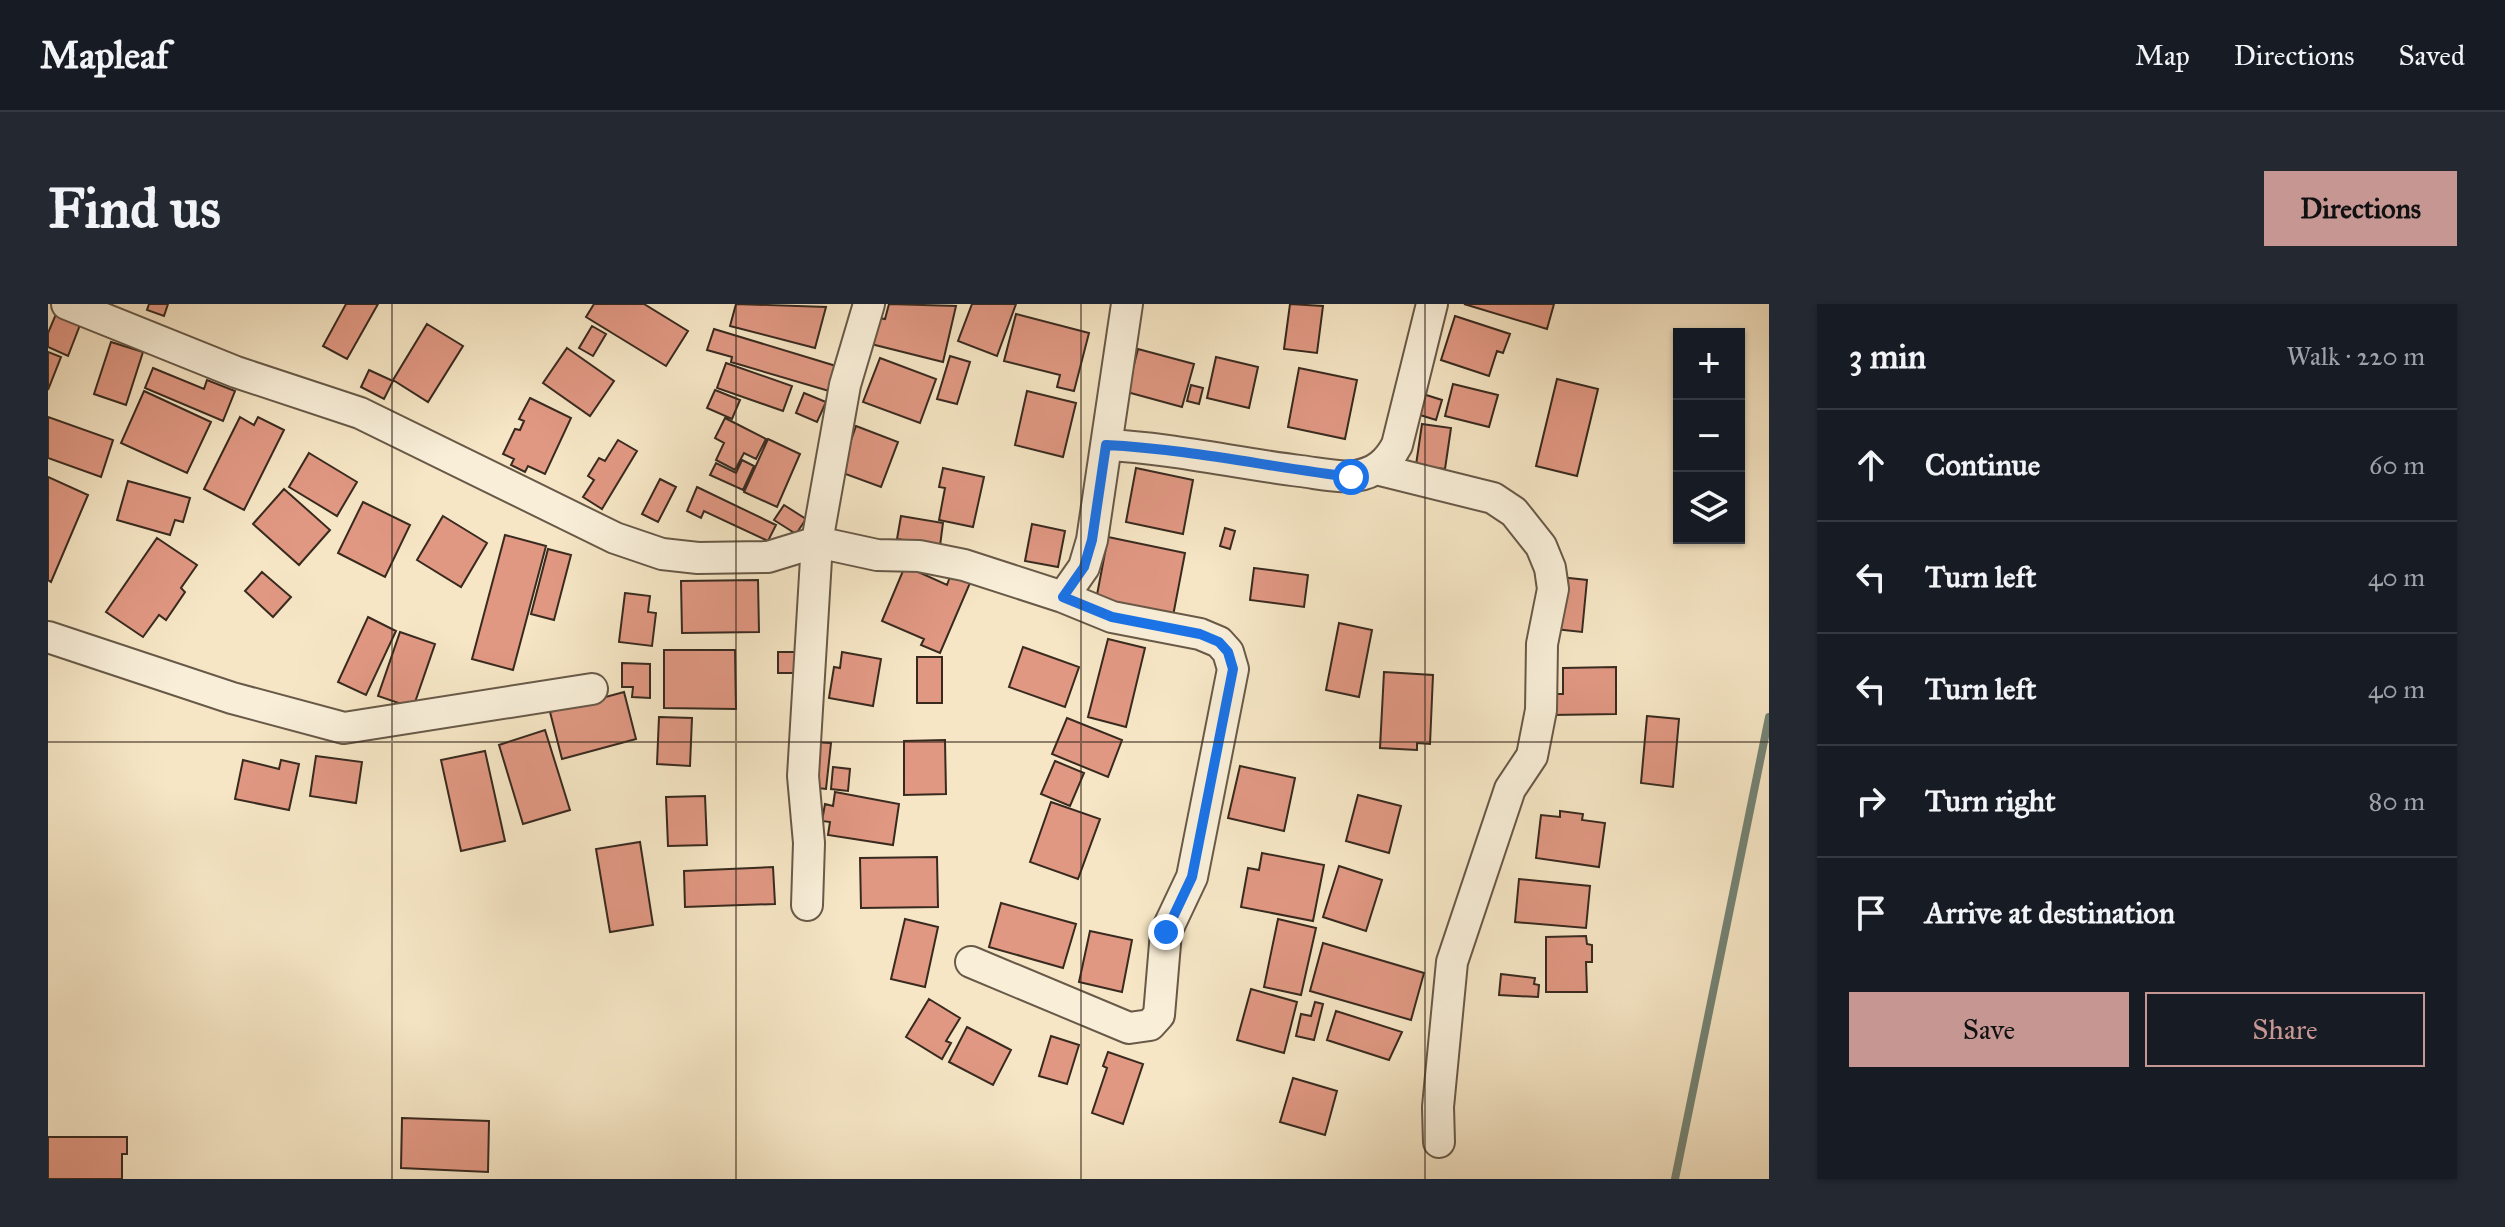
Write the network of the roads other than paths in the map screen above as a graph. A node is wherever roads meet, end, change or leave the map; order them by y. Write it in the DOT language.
graph roads {
  1 [pos="67,304"];
  2 [pos="869,304"];
  3 [pos="1127,304"];
  4 [pos="1432,304"];
  5 [pos="1106,445"];
  6 [pos="1376,469"];
  7 [pos="817,542"];
  8 [pos="1063,597"];
  9 [pos="48,637"];
  10 [pos="592,689"];
  11 [pos="807,905"];
  12 [pos="971,962"];
  13 [pos="1439,1142"];
  1 -- 7 [label="street"];
  2 -- 7 [label="street"];
  3 -- 5 [label="street"];
  4 -- 6 [label="street"];
  5 -- 6 [label="street"];
  5 -- 8 [label="street"];
  6 -- 13 [label="street"];
  7 -- 8 [label="street"];
  7 -- 11 [label="street"];
  8 -- 12 [label="street"];
  9 -- 10 [label="street"];
}
